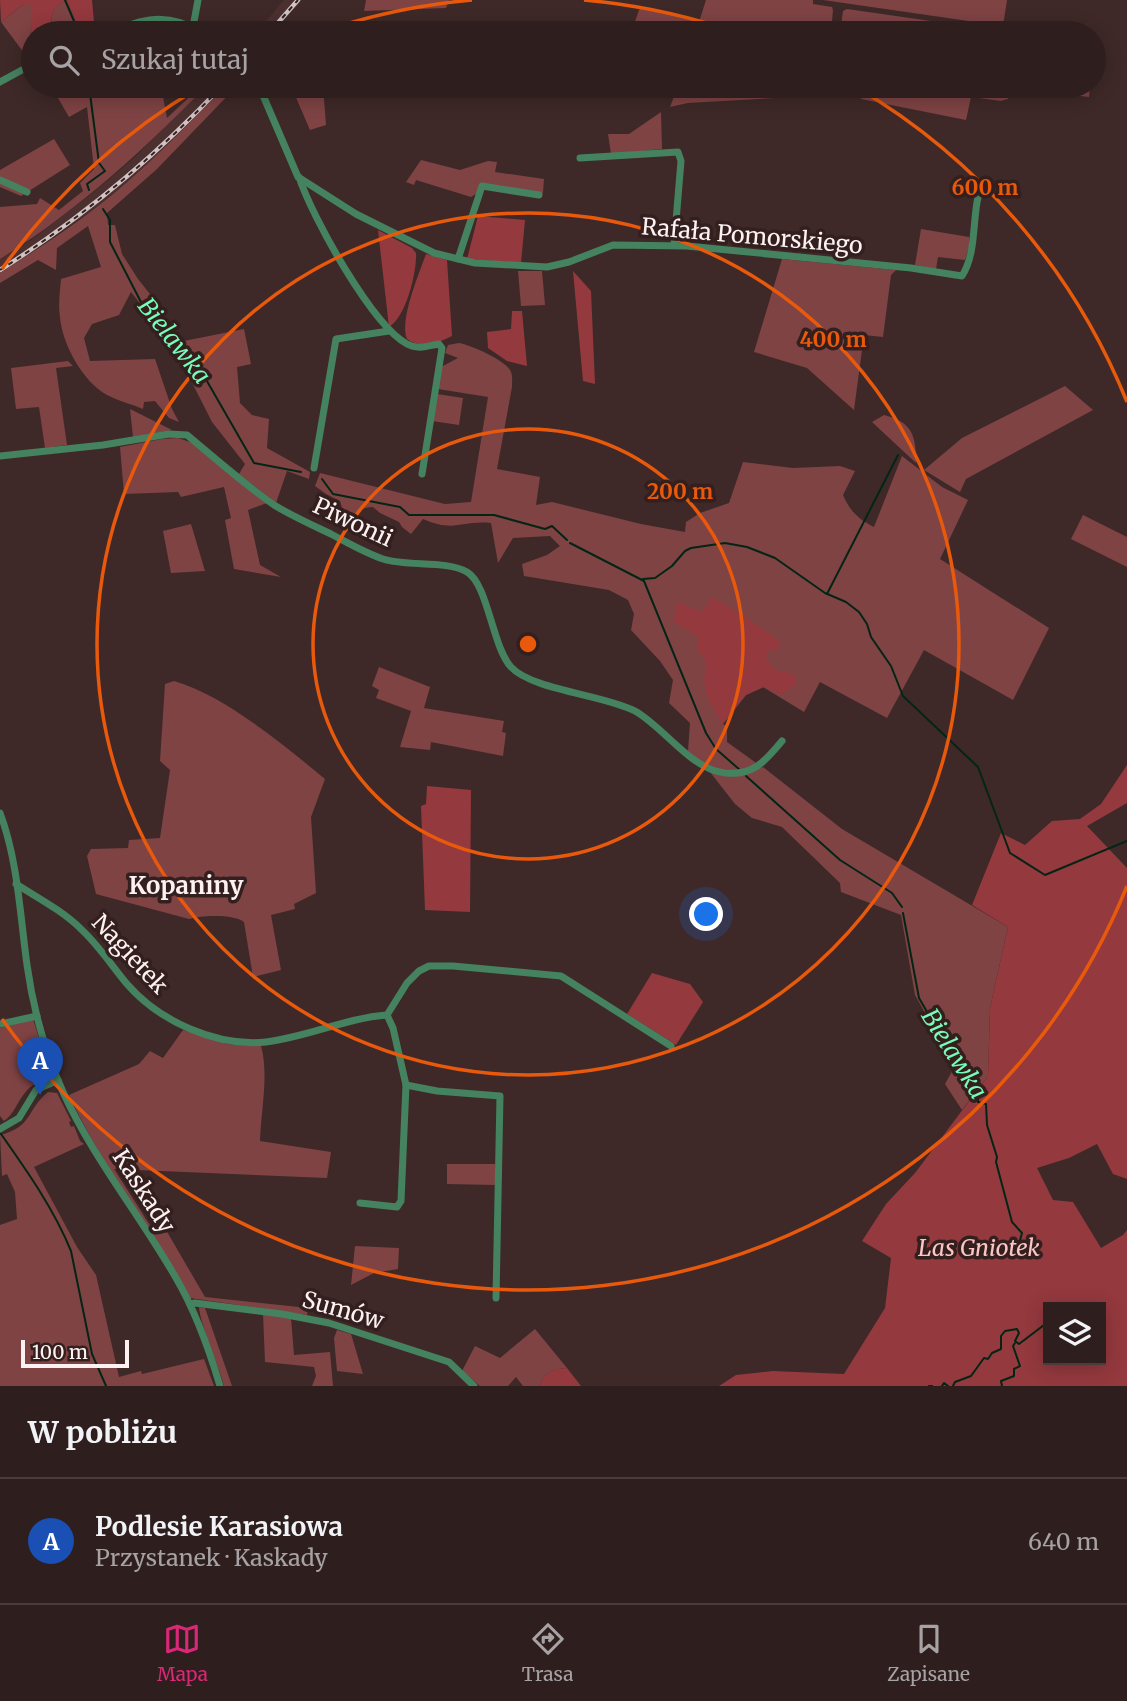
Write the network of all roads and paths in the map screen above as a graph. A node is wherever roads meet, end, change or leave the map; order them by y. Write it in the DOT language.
graph roads {
  1 [pos="198,0"];
  2 [pos="143,21"];
  3 [pos="177,21"];
  4 [pos="194,21"];
  5 [pos="21,71"];
  6 [pos="0,82"];
  7 [pos="264,98"];
  8 [pos="580,158"];
  9 [pos="298,177"];
  10 [pos="0,180"];
  11 [pos="983,181"];
  12 [pos="27,192"];
  13 [pos="539,195"];
  14 [pos="674,246"];
  15 [pos="458,260"];
  16 [pos="388,331"];
  17 [pos="0,456"];
  18 [pos="314,468"];
  19 [pos="422,474"];
  20 [pos="782,741"];
  21 [pos="0,813"];
  22 [pos="10,848"];
  23 [pos="0,851"];
  24 [pos="16,884"];
  25 [pos="387,1015"];
  26 [pos="37,1016"];
  27 [pos="0,1024"];
  28 [pos="671,1046"];
  29 [pos="58,1080"];
  30 [pos="406,1085"];
  31 [pos="0,1129"];
  32 [pos="360,1203"];
  33 [pos="496,1298"];
  34 [pos="190,1304"];
  35 [pos="220,1386"];
  36 [pos="474,1386"];
  1 -- 4 [label="street"];
  2 -- 3 [label="street"];
  5 -- 6 [label="street"];
  7 -- 9 [label="street"];
  8 -- 14 [label="street"];
  9 -- 15 [label="street, Rafała Pomorskiego"];
  9 -- 16 [label="street"];
  10 -- 12 [label="street"];
  11 -- 14 [label="street, Rafała Pomorskiego"];
  13 -- 15 [label="street"];
  14 -- 15 [label="street, Rafała Pomorskiego"];
  16 -- 18 [label="street, Piwonii"];
  16 -- 19 [label="street"];
  17 -- 20 [label="street, Piwonii"];
  21 -- 22 [label="street, Kaskady"];
  22 -- 23 [label="street"];
  22 -- 24 [label="street, Kaskady"];
  24 -- 25 [label="street, Nagietek"];
  24 -- 26 [label="street, Kaskady"];
  25 -- 28 [label="street"];
  25 -- 30 [label="street"];
  26 -- 27 [label="street"];
  26 -- 29 [label="street, Kaskady"];
  29 -- 31 [label="street"];
  29 -- 34 [label="street, Kaskady"];
  30 -- 32 [label="street"];
  30 -- 33 [label="street"];
  34 -- 35 [label="street, Kaskady"];
  34 -- 36 [label="street, Sumów"];
}
